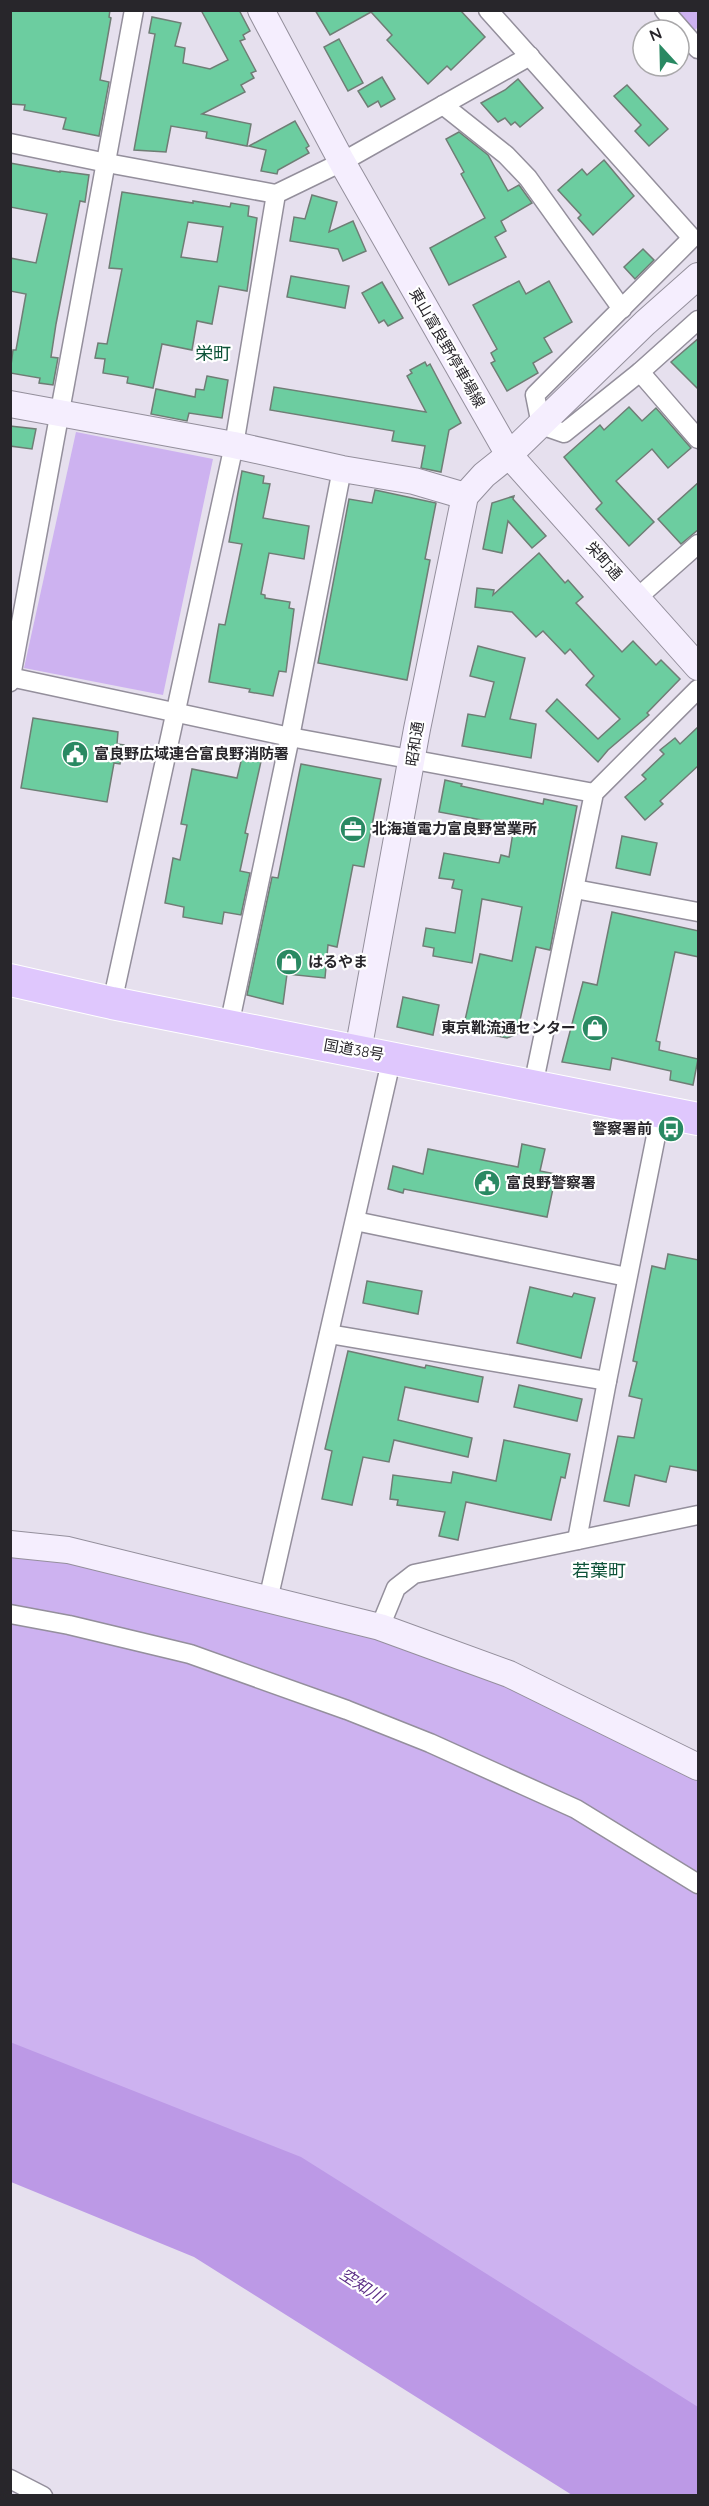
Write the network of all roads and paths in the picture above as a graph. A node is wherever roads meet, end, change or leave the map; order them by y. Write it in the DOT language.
graph roads {
  1 [pos="134,10"];
  2 [pos="261,10"];
  3 [pos="488,10"];
  4 [pos="663,10"];
  5 [pos="697,45"];
  6 [pos="530,56"];
  7 [pos="443,105"];
  8 [pos="10,143"];
  9 [pos="342,162"];
  10 [pos="107,163"];
  11 [pos="276,194"];
  12 [pos="699,276"];
  13 [pos="622,309"];
  14 [pos="699,320"];
  15 [pos="640,372"];
  16 [pos="10,404"];
  17 [pos="59,414"];
  18 [pos="541,424"];
  19 [pos="699,439"];
  20 [pos="234,445"];
  21 [pos="508,455"];
  22 [pos="342,469"];
  23 [pos="465,496"];
  24 [pos="699,544"];
  25 [pos="637,598"];
  26 [pos="699,667"];
  27 [pos="11,679"];
  28 [pos="699,688"];
  29 [pos="174,714"];
  30 [pos="290,738"];
  31 [pos="413,759"];
  32 [pos="594,793"];
  33 [pos="575,889"];
  34 [pos="699,912"];
  35 [pos="10,980"];
  36 [pos="112,1003"];
  37 [pos="229,1026"];
  38 [pos="357,1051"];
  39 [pos="392,1057"];
  40 [pos="533,1086"];
  41 [pos="661,1111"];
  42 [pos="699,1119"];
  43 [pos="355,1221"];
  44 [pos="627,1277"];
  45 [pos="329,1334"];
  46 [pos="607,1381"];
  47 [pos="699,1515"];
  48 [pos="577,1540"];
  49 [pos="10,1544"];
  50 [pos="268,1600"];
  51 [pos="10,1614"];
  52 [pos="380,1627"];
  53 [pos="699,1767"];
  54 [pos="699,1884"];
  55 [pos="10,2479"];
  56 [pos="43,2496"];
  1 -- 10 [label="street"];
  2 -- 9 [label="street, 東山富良野停車場線"];
  3 -- 6 [label="street"];
  4 -- 5 [label="street"];
  6 -- 7 [label="street"];
  6 -- 13 [label="street"];
  7 -- 9 [label="street"];
  7 -- 13 [label="street"];
  8 -- 10 [label="street"];
  9 -- 11 [label="street"];
  9 -- 21 [label="street, 東山富良野停車場線"];
  10 -- 11 [label="street"];
  10 -- 17 [label="street"];
  11 -- 20 [label="street"];
  12 -- 18 [label="street"];
  13 -- 18 [label="street"];
  14 -- 15 [label="street"];
  15 -- 18 [label="street"];
  15 -- 19 [label="street"];
  16 -- 17 [label="street"];
  17 -- 20 [label="street"];
  17 -- 27 [label="street"];
  18 -- 21 [label="street"];
  20 -- 22 [label="street"];
  20 -- 29 [label="street"];
  21 -- 23 [label="street"];
  21 -- 25 [label="street, 栄町通"];
  22 -- 23 [label="street"];
  22 -- 30 [label="street"];
  23 -- 31 [label="street, 昭和通"];
  24 -- 25 [label="street"];
  25 -- 26 [label="street, 栄町通"];
  27 -- 29 [label="street"];
  28 -- 32 [label="street"];
  29 -- 30 [label="street"];
  29 -- 36 [label="street"];
  30 -- 31 [label="street"];
  30 -- 37 [label="street"];
  31 -- 32 [label="street"];
  31 -- 38 [label="street, 昭和通"];
  32 -- 33 [label="street"];
  33 -- 34 [label="street"];
  33 -- 40 [label="street"];
  35 -- 36 [label="highway, 国道38号"];
  36 -- 37 [label="highway, 国道38号"];
  37 -- 38 [label="highway, 国道38号"];
  38 -- 39 [label="highway, 国道38号"];
  39 -- 40 [label="highway, 国道38号"];
  39 -- 43 [label="street"];
  40 -- 41 [label="highway, 国道38号"];
  41 -- 42 [label="highway, 国道38号"];
  41 -- 44 [label="street"];
  43 -- 44 [label="street"];
  43 -- 45 [label="street"];
  44 -- 46 [label="street"];
  45 -- 46 [label="street"];
  45 -- 50 [label="street"];
  46 -- 48 [label="street"];
  47 -- 48 [label="street"];
  48 -- 52 [label="street"];
  49 -- 50 [label="street"];
  50 -- 52 [label="street"];
  51 -- 54 [label="street"];
  52 -- 53 [label="street"];
  55 -- 56 [label="street"];
}
